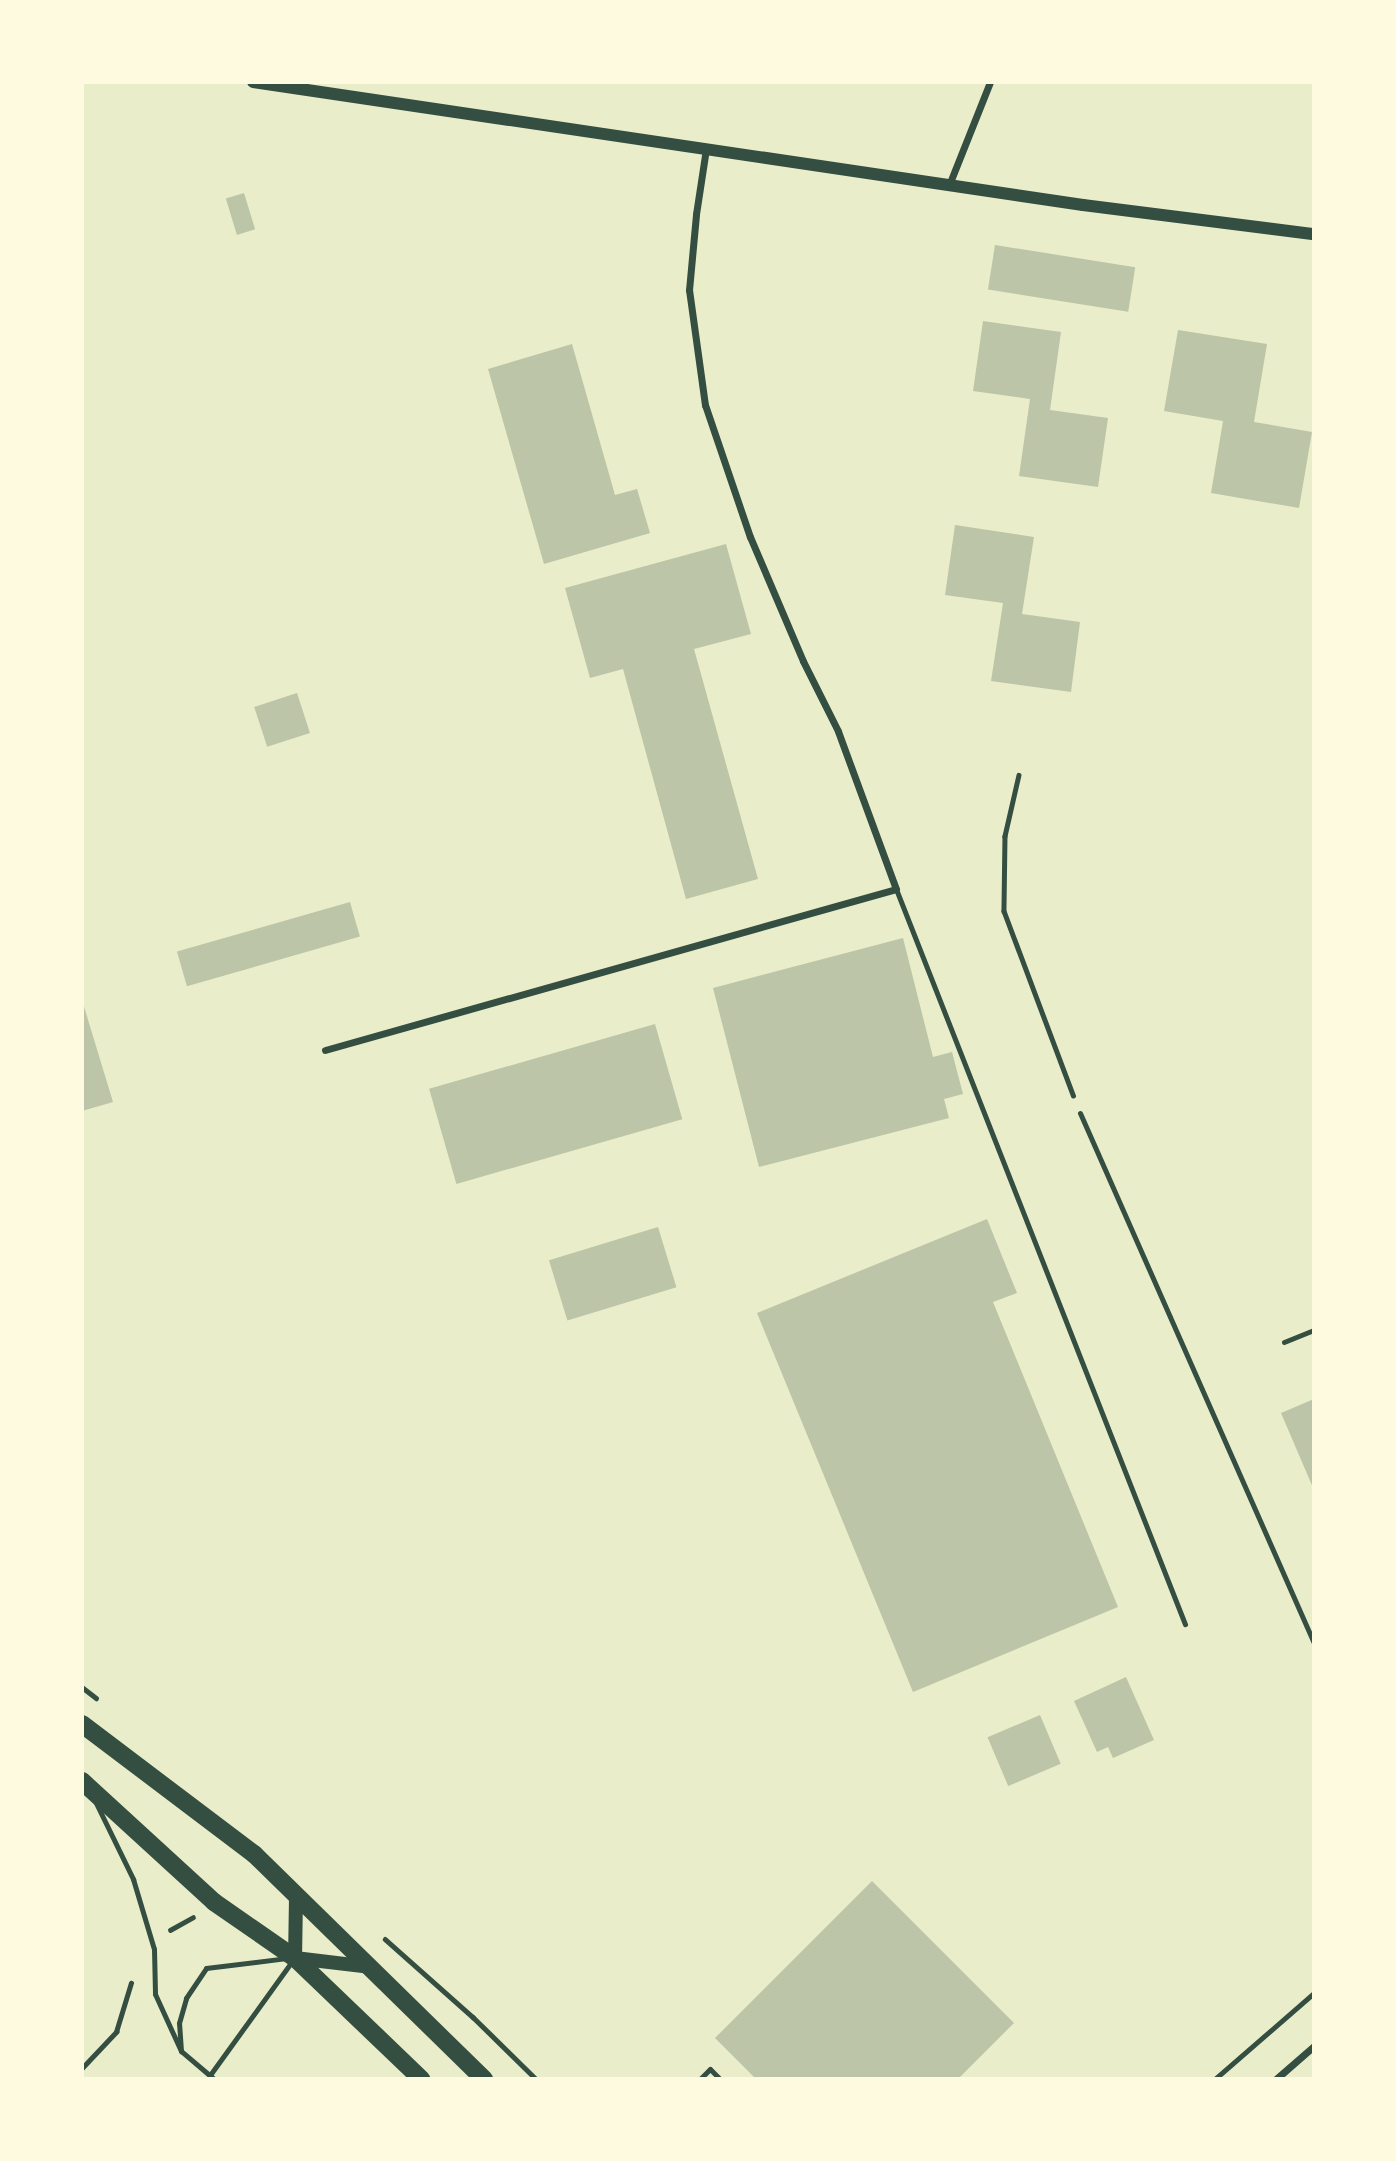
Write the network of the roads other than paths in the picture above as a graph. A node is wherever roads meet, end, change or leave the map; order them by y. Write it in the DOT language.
graph roads {
  1 [pos="253,82"];
  2 [pos="990,82"];
  3 [pos="706,149"];
  4 [pos="949,185"];
  5 [pos="1314,234"];
  6 [pos="896,889"];
  7 [pos="325,1050"];
  8 [pos="1080,1113"];
  9 [pos="1314,1330"];
  10 [pos="1284,1342"];
  11 [pos="1185,1624"];
  12 [pos="1314,1643"];
  13 [pos="82,1724"];
  14 [pos="86,1784"];
  15 [pos="296,1897"];
  16 [pos="295,1958"];
  17 [pos="371,1967"];
  18 [pos="1314,2046"];
  19 [pos="181,2051"];
  20 [pos="212,2077"];
  21 [pos="421,2079"];
  22 [pos="484,2079"];
  23 [pos="700,2079"];
  24 [pos="720,2079"];
  25 [pos="1276,2079"];
  1 -- 3 [label="street"];
  2 -- 4 [label="street"];
  3 -- 4 [label="street"];
  3 -- 6 [label="street"];
  4 -- 5 [label="street"];
  6 -- 7 [label="street"];
  6 -- 11 [label="lane"];
  8 -- 12 [label="lane"];
  9 -- 10 [label="lane"];
  13 -- 15 [label="main road"];
  14 -- 16 [label="main road"];
  14 -- 19 [label="lane"];
  15 -- 16 [label="main road"];
  15 -- 17 [label="main road"];
  16 -- 17 [label="main road"];
  16 -- 19 [label="lane"];
  16 -- 20 [label="lane"];
  16 -- 21 [label="main road"];
  17 -- 22 [label="main road"];
  18 -- 25 [label="street"];
  19 -- 20 [label="lane"];
  23 -- 24 [label="lane"];
}
